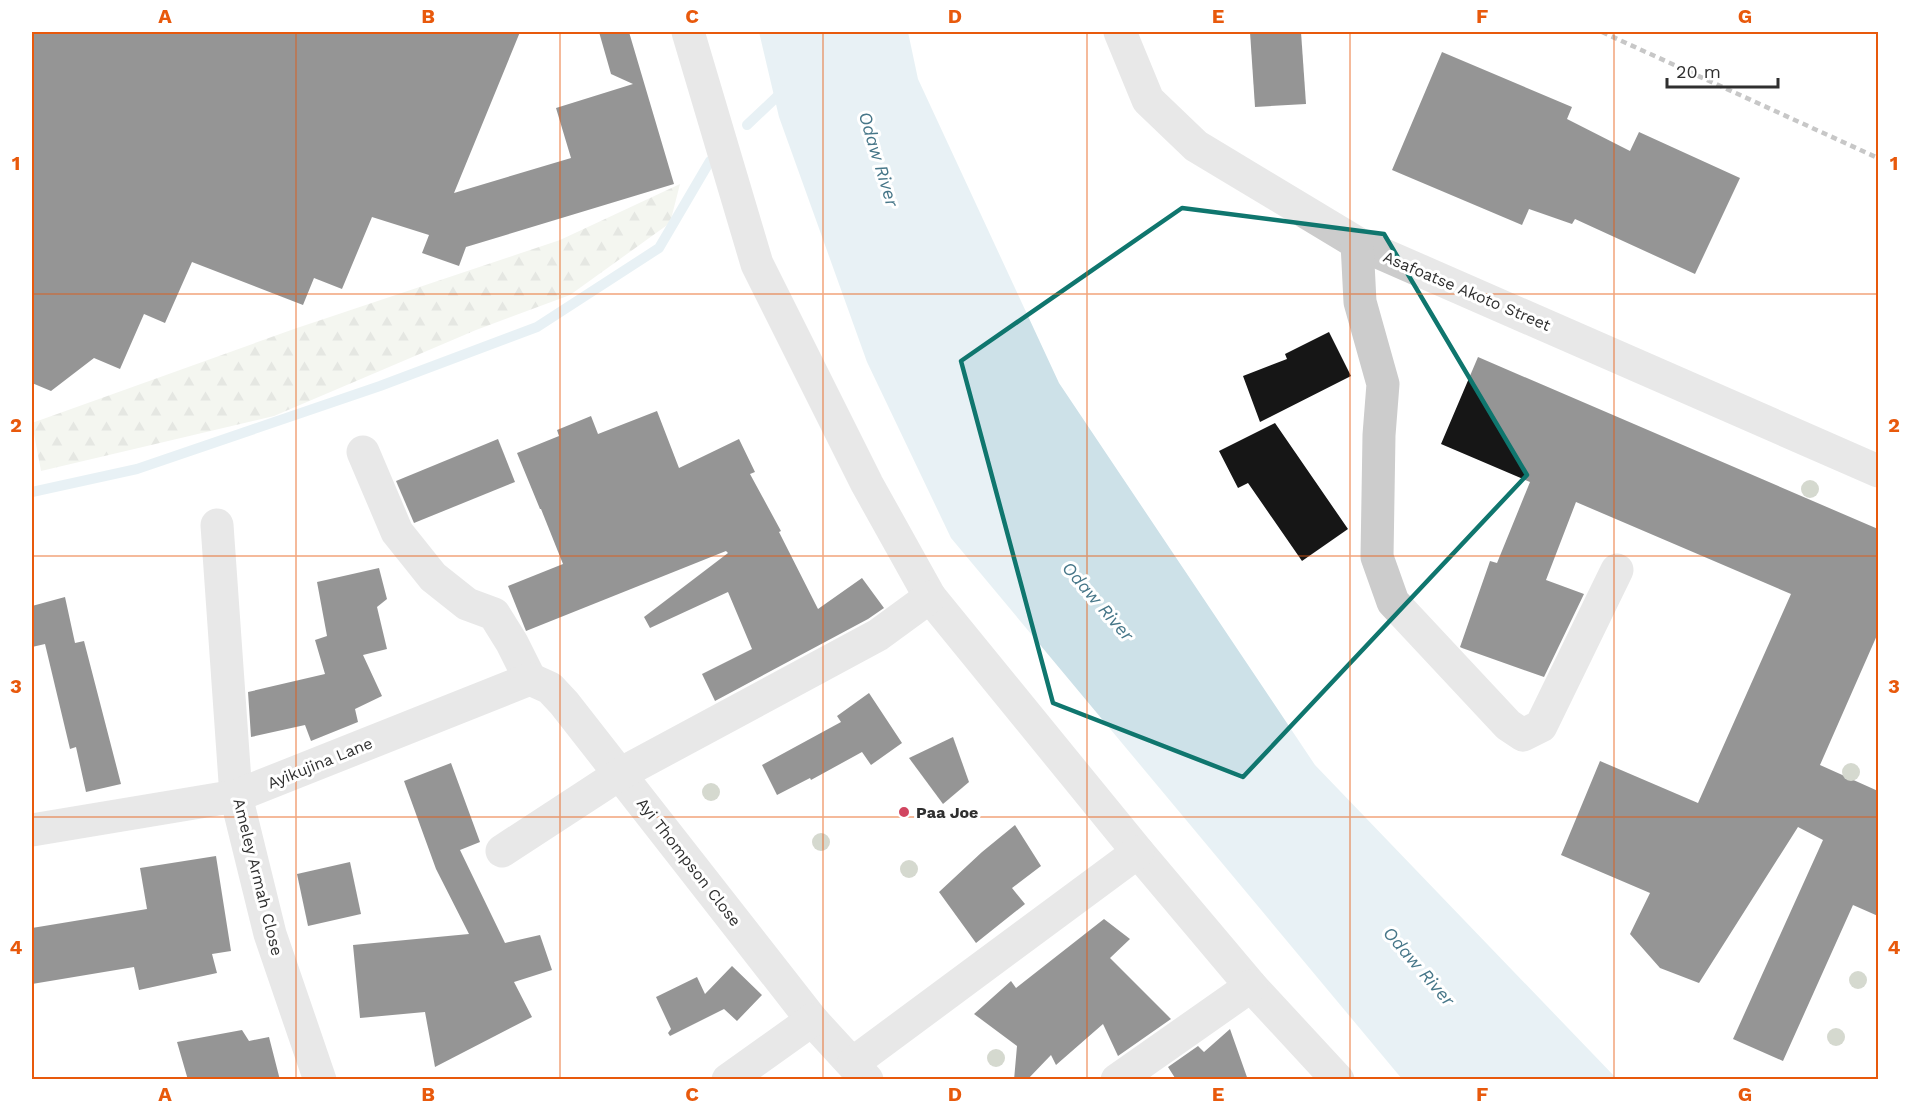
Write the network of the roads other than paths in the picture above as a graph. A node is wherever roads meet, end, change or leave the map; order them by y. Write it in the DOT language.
graph roads {
  1 [pos="688,32"];
  2 [pos="1120,32"];
  3 [pos="1357,243"];
  4 [pos="363,452"];
  5 [pos="1878,471"];
  6 [pos="217,525"];
  7 [pos="1617,570"];
  8 [pos="930,597"];
  9 [pos="530,679"];
  10 [pos="620,774"];
  11 [pos="236,796"];
  12 [pos="32,830"];
  13 [pos="502,851"];
  14 [pos="1138,852"];
  15 [pos="1251,986"];
  16 [pos="812,1020"];
  17 [pos="860,1071"];
  18 [pos="320,1080"];
  19 [pos="728,1080"];
  20 [pos="1117,1080"];
  21 [pos="1338,1080"];
  1 -- 8 [label="street"];
  2 -- 3 [label="street, Asafoatse Akoto Street"];
  3 -- 5 [label="street, Asafoatse Akoto Street"];
  3 -- 7 [label="street"];
  4 -- 9 [label="street"];
  6 -- 11 [label="street, Ameley Armah Close"];
  8 -- 10 [label="street"];
  8 -- 14 [label="street"];
  9 -- 10 [label="street, Ayi Thompson Close"];
  9 -- 11 [label="street, Ayikujina Lane"];
  10 -- 13 [label="street"];
  10 -- 16 [label="street, Ayi Thompson Close"];
  11 -- 12 [label="street, Ayikujina Lane"];
  11 -- 18 [label="street, Ameley Armah Close"];
  14 -- 15 [label="street"];
  14 -- 17 [label="street"];
  15 -- 20 [label="street"];
  15 -- 21 [label="street"];
  16 -- 17 [label="street, Ayi Thompson Close"];
  16 -- 19 [label="street"];
}
